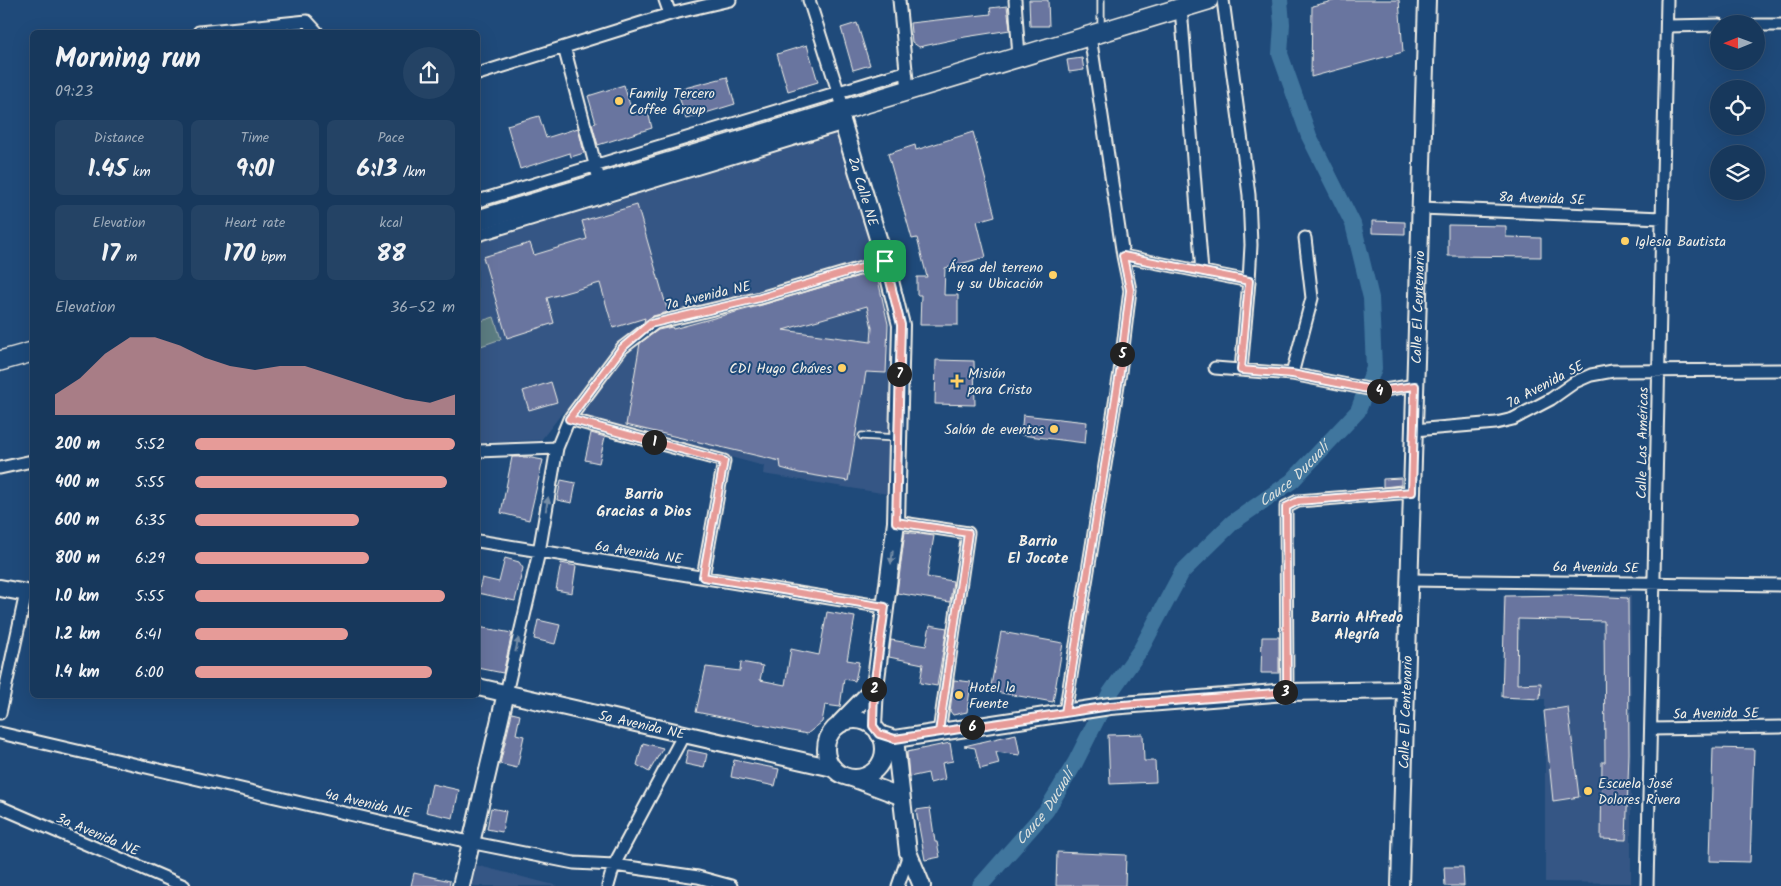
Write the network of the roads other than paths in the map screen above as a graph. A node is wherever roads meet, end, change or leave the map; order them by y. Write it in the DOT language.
graph roads {
  1 [pos="665,0"];
  2 [pos="730,0"];
  3 [pos="809,0"];
  4 [pos="899,0"];
  5 [pos="1015,0"];
  6 [pos="1101,0"];
  7 [pos="1208,0"];
  8 [pos="1223,0"];
  9 [pos="1427,0"];
  10 [pos="1667,0"];
  11 [pos="1181,8"];
  12 [pos="670,14"];
  13 [pos="1781,24"];
  14 [pos="1710,25"];
  15 [pos="1765,25"];
  16 [pos="1667,26"];
  17 [pos="219,30"];
  18 [pos="315,30"];
  19 [pos="1095,34"];
  20 [pos="564,47"];
  21 [pos="1019,57"];
  22 [pos="905,72"];
  23 [pos="480,73"];
  24 [pos="908,90"];
  25 [pos="839,92"];
  26 [pos="842,115"];
  27 [pos="595,165"];
  28 [pos="600,183"];
  29 [pos="480,200"];
  30 [pos="1420,208"];
  31 [pos="1662,218"];
  32 [pos="480,219"];
  33 [pos="480,234"];
  34 [pos="1304,238"];
  35 [pos="1123,256"];
  36 [pos="885,261"];
  37 [pos="1202,272"];
  38 [pos="1249,281"];
  39 [pos="30,353"];
  40 [pos="0,361"];
  41 [pos="1215,368"];
  42 [pos="1241,370"];
  43 [pos="1781,370"];
  44 [pos="1659,371"];
  45 [pos="1292,374"];
  46 [pos="1415,386"];
  47 [pos="569,419"];
  48 [pos="1414,430"];
  49 [pos="862,436"];
  50 [pos="899,438"];
  51 [pos="557,448"];
  52 [pos="480,451"];
  53 [pos="30,460"];
  54 [pos="0,468"];
  55 [pos="1412,492"];
  56 [pos="896,522"];
  57 [pos="480,541"];
  58 [pos="538,552"];
  59 [pos="703,577"];
  60 [pos="1410,580"];
  61 [pos="1654,584"];
  62 [pos="1781,585"];
  63 [pos="0,588"];
  64 [pos="29,593"];
  65 [pos="885,607"];
  66 [pos="480,687"];
  67 [pos="874,687"];
  68 [pos="1406,690"];
  69 [pos="1287,692"];
  70 [pos="506,693"];
  71 [pos="0,713"];
  72 [pos="1065,713"];
  73 [pos="837,726"];
  74 [pos="1781,728"];
  75 [pos="876,730"];
  76 [pos="1651,730"];
  77 [pos="939,732"];
  78 [pos="0,733"];
  79 [pos="684,734"];
  80 [pos="895,739"];
  81 [pos="827,741"];
  82 [pos="883,756"];
  83 [pos="806,761"];
  84 [pos="834,768"];
  85 [pos="850,777"];
  86 [pos="900,796"];
  87 [pos="0,807"];
  88 [pos="469,842"];
  89 [pos="908,854"];
  90 [pos="614,864"];
  91 [pos="184,886"];
  92 [pos="460,886"];
  93 [pos="608,886"];
  94 [pos="731,886"];
  95 [pos="898,886"];
  96 [pos="922,886"];
  97 [pos="1400,886"];
  98 [pos="1647,886"];
  1 -- 12 [label="street"];
  2 -- 12 [label="street"];
  3 -- 25 [label="street"];
  4 -- 22 [label="street"];
  5 -- 21 [label="street"];
  6 -- 19 [label="lane"];
  7 -- 11 [label="main road"];
  8 -- 38 [label="street"];
  9 -- 30 [label="street, Calle El Centenario"];
  10 -- 16 [label="street, Calle Las Américas"];
  11 -- 19 [label="main road"];
  11 -- 37 [label="street"];
  12 -- 20 [label="street"];
  13 -- 15 [label="street"];
  14 -- 16 [label="street"];
  16 -- 31 [label="street, Calle Las Américas"];
  17 -- 18 [label="street"];
  19 -- 21 [label="main road"];
  19 -- 35 [label="street"];
  20 -- 23 [label="street"];
  20 -- 27 [label="street"];
  21 -- 24 [label="main road"];
  22 -- 24 [label="street"];
  22 -- 25 [label="street"];
  24 -- 26 [label="main road"];
  25 -- 26 [label="street"];
  25 -- 27 [label="street"];
  26 -- 28 [label="main road"];
  26 -- 33 [label="street"];
  26 -- 36 [label="street, 2a Calle NE"];
  27 -- 28 [label="street"];
  27 -- 29 [label="street"];
  28 -- 32 [label="main road"];
  30 -- 31 [label="street, 8a Avenida SE"];
  30 -- 46 [label="street, Calle El Centenario"];
  31 -- 44 [label="street, Calle Las Américas"];
  34 -- 45 [label="street"];
  35 -- 37 [label="street"];
  35 -- 72 [label="street"];
  36 -- 47 [label="street, 7a Avenida NE"];
  36 -- 50 [label="street, 2a Calle NE"];
  37 -- 38 [label="street"];
  38 -- 42 [label="street"];
  39 -- 40 [label="main road"];
  41 -- 42 [label="street"];
  42 -- 45 [label="street"];
  43 -- 44 [label="street, 7a Avenida SE"];
  44 -- 48 [label="street, 7a Avenida SE"];
  44 -- 61 [label="street, Calle Las Américas"];
  45 -- 46 [label="street"];
  46 -- 48 [label="street, Calle El Centenario"];
  47 -- 51 [label="street, 7a Avenida NE"];
  47 -- 59 [label="street"];
  48 -- 55 [label="street, Calle El Centenario"];
  49 -- 50 [label="lane"];
  50 -- 56 [label="street, 2a Calle NE"];
  51 -- 52 [label="street"];
  58 -- 51 [label="street, 7a Avenida NE, one-way"];
  53 -- 54 [label="street"];
  55 -- 60 [label="street, Calle El Centenario"];
  55 -- 69 [label="street"];
  56 -- 65 [label="street, 2a Calle NE, one-way"];
  56 -- 77 [label="street"];
  57 -- 58 [label="street, 6a Avenida NE"];
  58 -- 59 [label="street, 6a Avenida NE"];
  70 -- 58 [label="street, 7a Avenida NE, one-way"];
  59 -- 65 [label="street, 6a Avenida NE"];
  60 -- 61 [label="street, 6a Avenida SE"];
  60 -- 68 [label="street, Calle El Centenario"];
  61 -- 62 [label="street, 6a Avenida SE"];
  61 -- 76 [label="street, Calle Las Américas"];
  63 -- 64 [label="street"];
  64 -- 71 [label="street"];
  65 -- 67 [label="street, 2a Calle NE"];
  66 -- 70 [label="street, 5a Avenida NE"];
  67 -- 73 [label="street"];
  67 -- 75 [label="street, 2a Calle NE"];
  68 -- 69 [label="street"];
  68 -- 97 [label="street, Calle El Centenario"];
  69 -- 72 [label="street"];
  70 -- 79 [label="street, 5a Avenida NE"];
  70 -- 88 [label="street"];
  72 -- 77 [label="street"];
  73 -- 75 [label="street"];
  73 -- 81 [label="street"];
  74 -- 76 [label="street, 5a Avenida SE"];
  75 -- 80 [label="street"];
  75 -- 82 [label="street"];
  76 -- 98 [label="street, Calle Las Américas"];
  77 -- 80 [label="street"];
  78 -- 88 [label="street, 4a Avenida NE"];
  79 -- 83 [label="street, 5a Avenida NE"];
  79 -- 90 [label="street"];
  80 -- 82 [label="street"];
  80 -- 86 [label="street"];
  81 -- 83 [label="street"];
  81 -- 84 [label="street"];
  82 -- 85 [label="street"];
  82 -- 86 [label="street"];
  83 -- 84 [label="street, 5a Avenida NE"];
  84 -- 85 [label="street"];
  85 -- 86 [label="street"];
  86 -- 89 [label="street"];
  87 -- 91 [label="street, 3a Avenida NE"];
  88 -- 90 [label="street, 4a Avenida NE"];
  88 -- 92 [label="street"];
  89 -- 95 [label="street"];
  89 -- 96 [label="street"];
  90 -- 93 [label="street"];
  90 -- 94 [label="street, 4a Avenida NE"];
}
